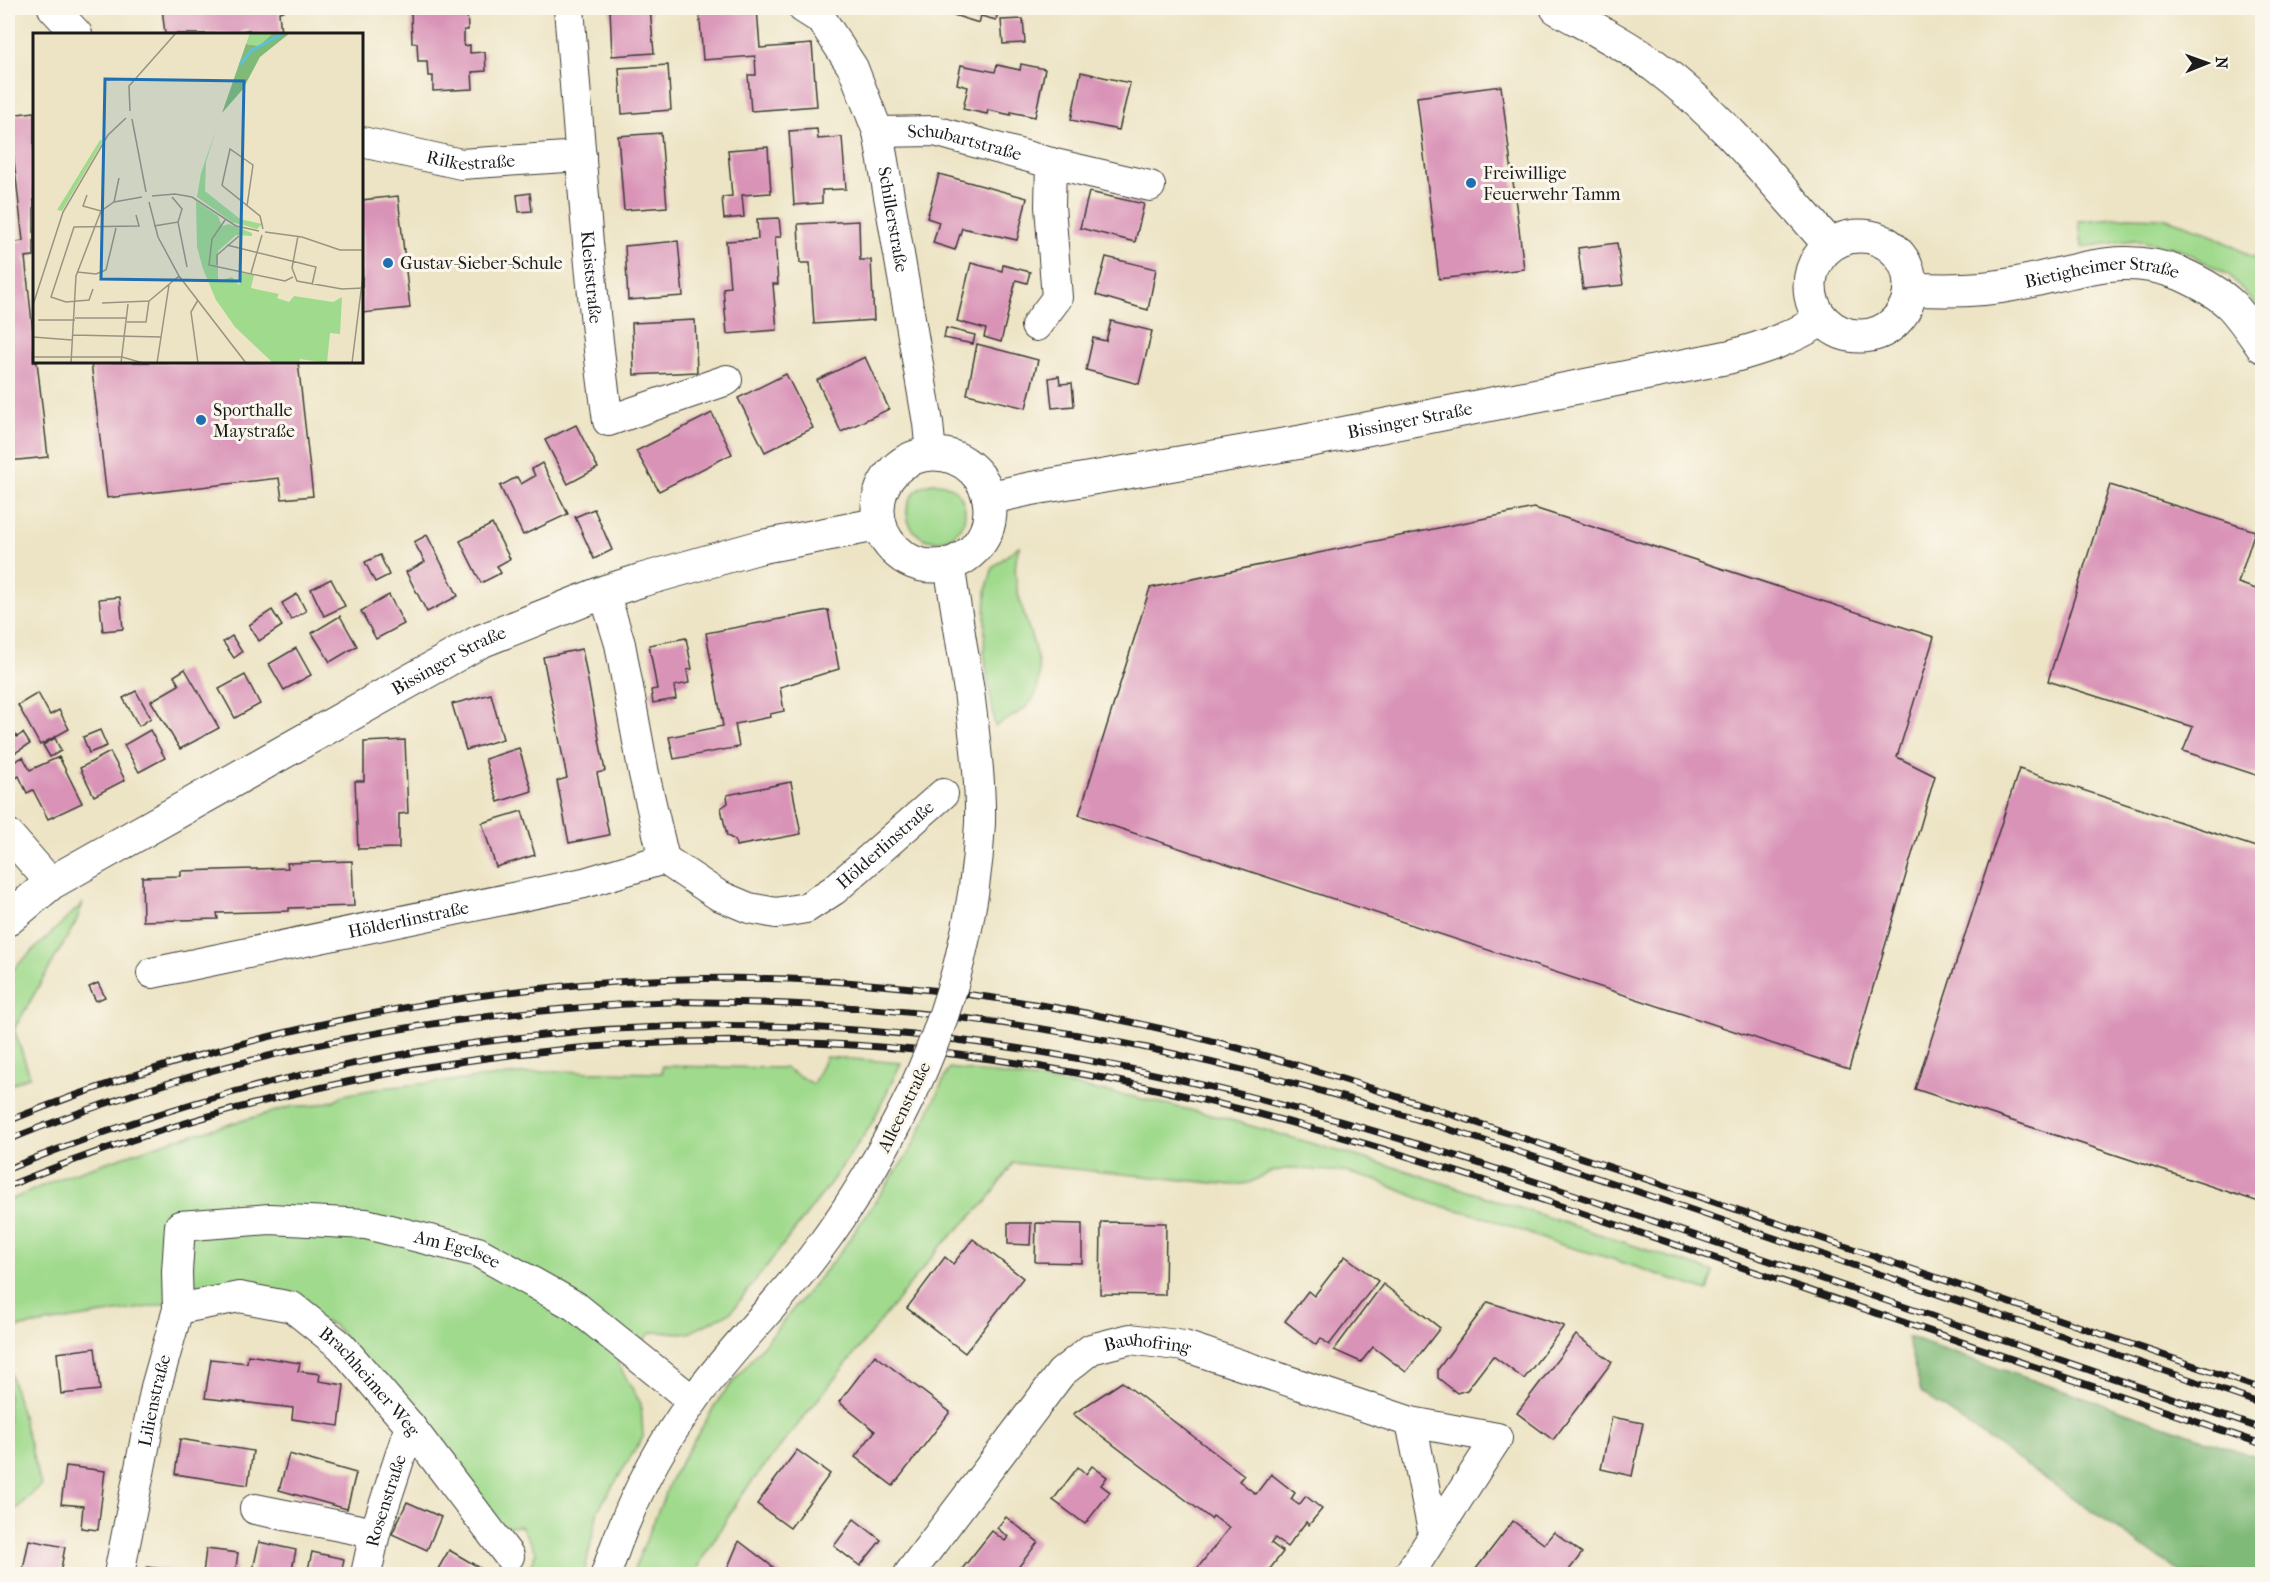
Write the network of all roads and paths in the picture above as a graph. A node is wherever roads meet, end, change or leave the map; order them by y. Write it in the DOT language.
graph roads {
  1 [pos="53,8"];
  2 [pos="569,8"];
  3 [pos="803,8"];
  4 [pos="1557,8"];
  5 [pos="76,33"];
  6 [pos="878,132"];
  7 [pos="363,142"];
  8 [pos="581,156"];
  9 [pos="1051,163"];
  10 [pos="1150,186"];
  11 [pos="1830,245"];
  12 [pos="1910,289"];
  13 [pos="1821,320"];
  14 [pos="1036,326"];
  15 [pos="2262,346"];
  16 [pos="727,380"];
  17 [pos="932,453"];
  18 [pos="989,498"];
  19 [pos="880,524"];
  20 [pos="949,564"];
  21 [pos="604,592"];
  22 [pos="943,794"];
  23 [pos="8,834"];
  24 [pos="664,859"];
  25 [pos="51,883"];
  26 [pos="8,919"];
  27 [pos="152,973"];
  28 [pos="180,1226"];
  29 [pos="178,1309"];
  30 [pos="693,1401"];
  31 [pos="1410,1422"];
  32 [pos="410,1426"];
  33 [pos="255,1509"];
  34 [pos="375,1533"];
  35 [pos="1434,1536"];
  36 [pos="509,1556"];
  37 [pos="119,1575"];
  38 [pos="366,1575"];
  39 [pos="606,1575"];
  40 [pos="909,1575"];
  41 [pos="1409,1575"];
  1 -- 5 [label="street"];
  2 -- 8 [label="street, Kleiststraße"];
  3 -- 6 [label="street, Schillerstraße"];
  4 -- 11 [label="main road"];
  6 -- 9 [label="street, Schubartstraße"];
  6 -- 17 [label="street, Schillerstraße"];
  7 -- 8 [label="street, Rilkestraße"];
  8 -- 16 [label="street, Kleiststraße"];
  9 -- 10 [label="street, Schubartstraße"];
  9 -- 14 [label="street"];
  11 -- 12 [label="main road"];
  11 -- 13 [label="main road"];
  12 -- 13 [label="main road"];
  12 -- 15 [label="main road, Bietigheimer Straße"];
  13 -- 18 [label="main road, Bissinger Straße"];
  17 -- 18 [label="main road"];
  17 -- 19 [label="main road"];
  18 -- 20 [label="main road"];
  19 -- 20 [label="main road"];
  19 -- 21 [label="main road, Bissinger Straße"];
  20 -- 30 [label="street, Alleenstraße, bridge"];
  21 -- 24 [label="street"];
  21 -- 25 [label="main road, Bissinger Straße"];
  22 -- 24 [label="street, Hölderlinstraße"];
  23 -- 25 [label="street"];
  24 -- 27 [label="street, Hölderlinstraße"];
  25 -- 26 [label="main road, Bissinger Straße"];
  28 -- 29 [label="street, Lilienstraße"];
  28 -- 30 [label="street, Am Egelsee"];
  29 -- 32 [label="street, Brachheimer Weg"];
  29 -- 37 [label="street, Lilienstraße"];
  30 -- 39 [label="street, Alleenstraße"];
  31 -- 35 [label="street"];
  31 -- 35 [label="street, Bauhofring"];
  31 -- 40 [label="street, Bauhofring"];
  32 -- 34 [label="street, Rosenstraße"];
  32 -- 36 [label="street, Brachheimer Weg"];
  33 -- 34 [label="street"];
  34 -- 38 [label="street, Rosenstraße"];
  35 -- 41 [label="street, Bauhofring"];
}
